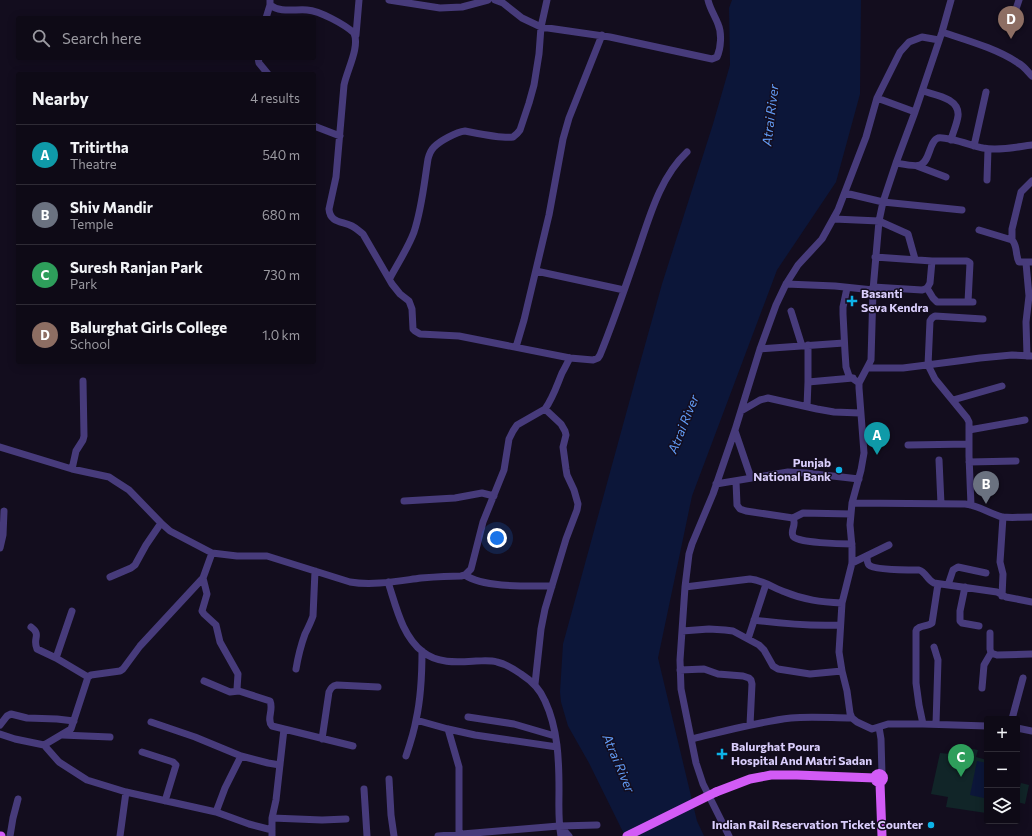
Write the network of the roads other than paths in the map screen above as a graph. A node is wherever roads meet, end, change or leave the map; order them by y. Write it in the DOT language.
graph roads {
  1 [pos="359,0"];
  2 [pos="389,0"];
  3 [pos="488,0"];
  4 [pos="495,0"];
  5 [pos="547,0"];
  6 [pos="708,0"];
  7 [pos="951,0"];
  8 [pos="1019,0"];
  9 [pos="270,3"];
  10 [pos="1016,9"];
  11 [pos="267,16"];
  12 [pos="541,26"];
  13 [pos="942,32"];
  14 [pos="356,35"];
  15 [pos="602,35"];
  16 [pos="939,40"];
  17 [pos="258,60"];
  18 [pos="266,72"];
  19 [pos="1032,76"];
  20 [pos="923,91"];
  21 [pos="986,92"];
  22 [pos="877,98"];
  23 [pos="915,112"];
  24 [pos="316,127"];
  25 [pos="340,136"];
  26 [pos="951,140"];
  27 [pos="1032,145"];
  28 [pos="974,146"];
  29 [pos="988,149"];
  30 [pos="687,152"];
  31 [pos="896,163"];
  32 [pos="917,166"];
  33 [pos="946,177"];
  34 [pos="987,180"];
  35 [pos="1032,181"];
  36 [pos="845,193"];
  37 [pos="883,202"];
  38 [pos="962,210"];
  39 [pos="834,219"];
  40 [pos="879,221"];
  41 [pos="979,230"];
  42 [pos="1012,240"];
  43 [pos="875,257"];
  44 [pos="915,259"];
  45 [pos="932,261"];
  46 [pos="1029,262"];
  47 [pos="536,272"];
  48 [pos="390,278"];
  49 [pos="786,284"];
  50 [pos="847,288"];
  51 [pos="927,288"];
  52 [pos="873,289"];
  53 [pos="624,290"];
  54 [pos="791,311"];
  55 [pos="982,319"];
  56 [pos="1029,330"];
  57 [pos="844,343"];
  58 [pos="805,346"];
  59 [pos="516,347"];
  60 [pos="760,349"];
  61 [pos="1029,356"];
  62 [pos="570,358"];
  63 [pos="928,365"];
  64 [pos="867,368"];
  65 [pos="853,378"];
  66 [pos="83,381"];
  67 [pos="808,382"];
  68 [pos="859,383"];
  69 [pos="1002,386"];
  70 [pos="953,400"];
  71 [pos="807,407"];
  72 [pos="545,409"];
  73 [pos="741,411"];
  74 [pos="860,414"];
  75 [pos="1025,420"];
  76 [pos="735,430"];
  77 [pos="969,430"];
  78 [pos="969,444"];
  79 [pos="908,445"];
  80 [pos="0,448"];
  81 [pos="939,460"];
  82 [pos="1016,461"];
  83 [pos="969,462"];
  84 [pos="72,469"];
  85 [pos="751,478"];
  86 [pos="859,479"];
  87 [pos="736,481"];
  88 [pos="716,484"];
  89 [pos="494,496"];
  90 [pos="404,501"];
  91 [pos="852,503"];
  92 [pos="941,504"];
  93 [pos="971,505"];
  94 [pos="4,511"];
  95 [pos="851,514"];
  96 [pos="1003,517"];
  97 [pos="1032,517"];
  98 [pos="793,518"];
  99 [pos="161,523"];
  100 [pos="852,544"];
  101 [pos="889,545"];
  102 [pos="0,548"];
  103 [pos="212,553"];
  104 [pos="867,556"];
  105 [pos="852,563"];
  106 [pos="315,571"];
  107 [pos="986,573"];
  108 [pos="465,575"];
  109 [pos="110,577"];
  110 [pos="203,578"];
  111 [pos="388,582"];
  112 [pos="766,584"];
  113 [pos="938,584"];
  114 [pos="948,585"];
  115 [pos="552,586"];
  116 [pos="685,587"];
  117 [pos="965,587"];
  118 [pos="1002,596"];
  119 [pos="1032,602"];
  120 [pos="842,603"];
  121 [pos="72,611"];
  122 [pos="754,620"];
  123 [pos="840,625"];
  124 [pos="979,626"];
  125 [pos="31,627"];
  126 [pos="682,631"];
  127 [pos="990,633"];
  128 [pos="748,638"];
  129 [pos="934,647"];
  130 [pos="422,652"];
  131 [pos="991,653"];
  132 [pos="1032,654"];
  133 [pos="56,658"];
  134 [pos="296,669"];
  135 [pos="680,670"];
  136 [pos="842,671"];
  137 [pos="88,677"];
  138 [pos="1023,678"];
  139 [pos="204,681"];
  140 [pos="535,684"];
  141 [pos="378,687"];
  142 [pos="982,688"];
  143 [pos="238,690"];
  144 [pos="1013,716"];
  145 [pos="468,718"];
  146 [pos="852,718"];
  147 [pos="416,720"];
  148 [pos="74,721"];
  149 [pos="151,722"];
  150 [pos="923,724"];
  151 [pos="936,724"];
  152 [pos="0,725"];
  153 [pos="750,725"];
  154 [pos="984,726"];
  155 [pos="878,728"];
  156 [pos="284,729"];
  157 [pos="448,729"];
  158 [pos="1020,729"];
  159 [pos="1032,731"];
  160 [pos="0,734"];
  161 [pos="62,735"];
  162 [pos="556,736"];
  163 [pos="110,737"];
  164 [pos="322,739"];
  165 [pos="692,739"];
  166 [pos="44,745"];
  167 [pos="353,746"];
  168 [pos="557,747"];
  169 [pos="142,752"];
  170 [pos="241,756"];
  171 [pos="406,756"];
  172 [pos="280,765"];
  173 [pos="879,777"];
  174 [pos="389,779"];
  175 [pos="364,789"];
  176 [pos="126,792"];
  177 [pos="18,799"];
  178 [pos="165,801"];
  179 [pos="216,812"];
  180 [pos="272,818"];
  181 [pos="346,819"];
  182 [pos="597,825"];
  183 [pos="560,826"];
  184 [pos="272,833"];
  185 [pos="459,834"];
  186 [pos="10,836"];
  187 [pos="120,836"];
  188 [pos="367,836"];
  189 [pos="394,836"];
  190 [pos="438,836"];
  191 [pos="562,836"];
  192 [pos="569,836"];
  193 [pos="627,836"];
  194 [pos="730,836"];
  195 [pos="882,836"];
  1 -- 14 [label="street"];
  2 -- 3 [label="street"];
  4 -- 12 [label="street"];
  5 -- 12 [label="street"];
  6 -- 15 [label="street"];
  7 -- 13 [label="street"];
  8 -- 10 [label="street"];
  9 -- 11 [label="street"];
  9 -- 14 [label="street"];
  12 -- 15 [label="street"];
  12 -- 48 [label="street"];
  13 -- 16 [label="street"];
  13 -- 19 [label="street"];
  14 -- 25 [label="street"];
  15 -- 47 [label="street"];
  16 -- 20 [label="street"];
  16 -- 22 [label="street"];
  17 -- 18 [label="street"];
  20 -- 23 [label="street"];
  20 -- 26 [label="street"];
  21 -- 28 [label="street"];
  22 -- 23 [label="street"];
  22 -- 36 [label="street"];
  23 -- 31 [label="street"];
  24 -- 25 [label="street"];
  25 -- 48 [label="street"];
  26 -- 28 [label="street"];
  26 -- 32 [label="street"];
  27 -- 29 [label="street"];
  28 -- 29 [label="street"];
  29 -- 34 [label="street"];
  30 -- 53 [label="street"];
  31 -- 32 [label="street"];
  31 -- 37 [label="street"];
  32 -- 33 [label="street"];
  35 -- 42 [label="street"];
  36 -- 37 [label="street"];
  36 -- 39 [label="street"];
  37 -- 38 [label="street"];
  37 -- 40 [label="street"];
  39 -- 40 [label="street"];
  39 -- 49 [label="street"];
  40 -- 43 [label="street"];
  40 -- 44 [label="street"];
  41 -- 42 [label="street"];
  42 -- 46 [label="street"];
  43 -- 44 [label="street"];
  43 -- 52 [label="street"];
  44 -- 45 [label="street"];
  45 -- 51 [label="street"];
  45 -- 51 [label="street"];
  46 -- 56 [label="street"];
  47 -- 53 [label="street"];
  47 -- 59 [label="street"];
  48 -- 59 [label="street"];
  49 -- 50 [label="street"];
  49 -- 60 [label="street"];
  50 -- 52 [label="street"];
  50 -- 57 [label="street"];
  51 -- 52 [label="street"];
  52 -- 64 [label="street"];
  53 -- 62 [label="street"];
  54 -- 58 [label="street"];
  55 -- 63 [label="street"];
  56 -- 61 [label="street"];
  57 -- 58 [label="street"];
  57 -- 65 [label="street"];
  58 -- 60 [label="street"];
  58 -- 67 [label="street"];
  59 -- 62 [label="street"];
  60 -- 73 [label="street"];
  61 -- 63 [label="street"];
  62 -- 72 [label="street"];
  63 -- 64 [label="street"];
  63 -- 70 [label="street"];
  64 -- 68 [label="street"];
  65 -- 67 [label="street"];
  65 -- 68 [label="street"];
  66 -- 84 [label="street"];
  67 -- 71 [label="street"];
  68 -- 74 [label="street"];
  69 -- 70 [label="street"];
  70 -- 77 [label="street"];
  71 -- 73 [label="street"];
  71 -- 74 [label="street"];
  72 -- 89 [label="street"];
  72 -- 115 [label="street"];
  73 -- 76 [label="street"];
  74 -- 86 [label="street"];
  75 -- 77 [label="street"];
  76 -- 85 [label="street"];
  76 -- 88 [label="street"];
  77 -- 78 [label="street"];
  78 -- 79 [label="street"];
  78 -- 83 [label="street"];
  80 -- 84 [label="street"];
  81 -- 92 [label="street"];
  82 -- 83 [label="street"];
  83 -- 93 [label="street"];
  84 -- 99 [label="street"];
  85 -- 86 [label="street"];
  85 -- 87 [label="street"];
  86 -- 91 [label="street"];
  87 -- 88 [label="street"];
  87 -- 98 [label="street"];
  88 -- 116 [label="street"];
  89 -- 90 [label="street"];
  89 -- 108 [label="street"];
  91 -- 92 [label="street"];
  91 -- 95 [label="street"];
  92 -- 93 [label="street"];
  93 -- 96 [label="street"];
  94 -- 102 [label="street"];
  95 -- 98 [label="street"];
  95 -- 100 [label="street"];
  96 -- 97 [label="street"];
  96 -- 118 [label="street"];
  98 -- 100 [label="street"];
  99 -- 103 [label="street"];
  99 -- 109 [label="street"];
  100 -- 105 [label="street"];
  101 -- 104 [label="street"];
  103 -- 106 [label="street"];
  103 -- 110 [label="street"];
  104 -- 105 [label="street"];
  104 -- 113 [label="street"];
  105 -- 120 [label="street"];
  106 -- 111 [label="street"];
  106 -- 134 [label="street"];
  107 -- 114 [label="street"];
  108 -- 111 [label="street"];
  108 -- 115 [label="street"];
  110 -- 137 [label="street"];
  110 -- 143 [label="street"];
  111 -- 130 [label="street"];
  112 -- 116 [label="street"];
  112 -- 120 [label="street"];
  112 -- 122 [label="street"];
  113 -- 114 [label="street"];
  113 -- 150 [label="street"];
  114 -- 117 [label="street"];
  115 -- 140 [label="street"];
  116 -- 126 [label="street"];
  117 -- 118 [label="street"];
  117 -- 124 [label="street"];
  118 -- 119 [label="street"];
  120 -- 123 [label="street"];
  121 -- 133 [label="street"];
  122 -- 123 [label="street"];
  122 -- 128 [label="street"];
  123 -- 136 [label="street"];
  125 -- 133 [label="street"];
  126 -- 128 [label="street"];
  126 -- 135 [label="street"];
  127 -- 131 [label="street"];
  128 -- 136 [label="street"];
  129 -- 151 [label="street"];
  130 -- 140 [label="street"];
  130 -- 147 [label="street"];
  131 -- 132 [label="street"];
  131 -- 142 [label="street"];
  133 -- 137 [label="street"];
  135 -- 153 [label="street"];
  135 -- 165 [label="street"];
  136 -- 146 [label="street"];
  137 -- 148 [label="street"];
  138 -- 144 [label="street"];
  139 -- 143 [label="street"];
  140 -- 162 [label="street"];
  141 -- 164 [label="street"];
  143 -- 156 [label="street"];
  145 -- 162 [label="street"];
  146 -- 153 [label="street"];
  146 -- 155 [label="street"];
  147 -- 157 [label="street"];
  147 -- 171 [label="street"];
  148 -- 152 [label="street"];
  148 -- 161 [label="street"];
  149 -- 170 [label="street"];
  150 -- 151 [label="street"];
  150 -- 155 [label="street"];
  151 -- 154 [label="street"];
  153 -- 165 [label="street"];
  155 -- 173 [label="street"];
  156 -- 164 [label="street"];
  156 -- 172 [label="street"];
  157 -- 168 [label="street"];
  157 -- 185 [label="street"];
  158 -- 159 [label="street"];
  160 -- 166 [label="street"];
  161 -- 163 [label="street"];
  161 -- 166 [label="street"];
  162 -- 168 [label="street"];
  164 -- 167 [label="street"];
  165 -- 194 [label="street"];
  166 -- 176 [label="street"];
  168 -- 183 [label="street"];
  169 -- 178 [label="street"];
  170 -- 172 [label="street"];
  170 -- 179 [label="street"];
  172 -- 180 [label="street"];
  173 -- 193 [label="main road, bridge"];
  173 -- 195 [label="main road"];
  174 -- 189 [label="street"];
  175 -- 188 [label="street"];
  176 -- 178 [label="street"];
  176 -- 187 [label="street"];
  177 -- 186 [label="street"];
  178 -- 179 [label="street"];
  179 -- 184 [label="street"];
  180 -- 181 [label="street"];
  180 -- 184 [label="street"];
  182 -- 183 [label="street"];
  183 -- 185 [label="street"];
  183 -- 191 [label="street"];
  183 -- 192 [label="street"];
  185 -- 190 [label="street"];
}
